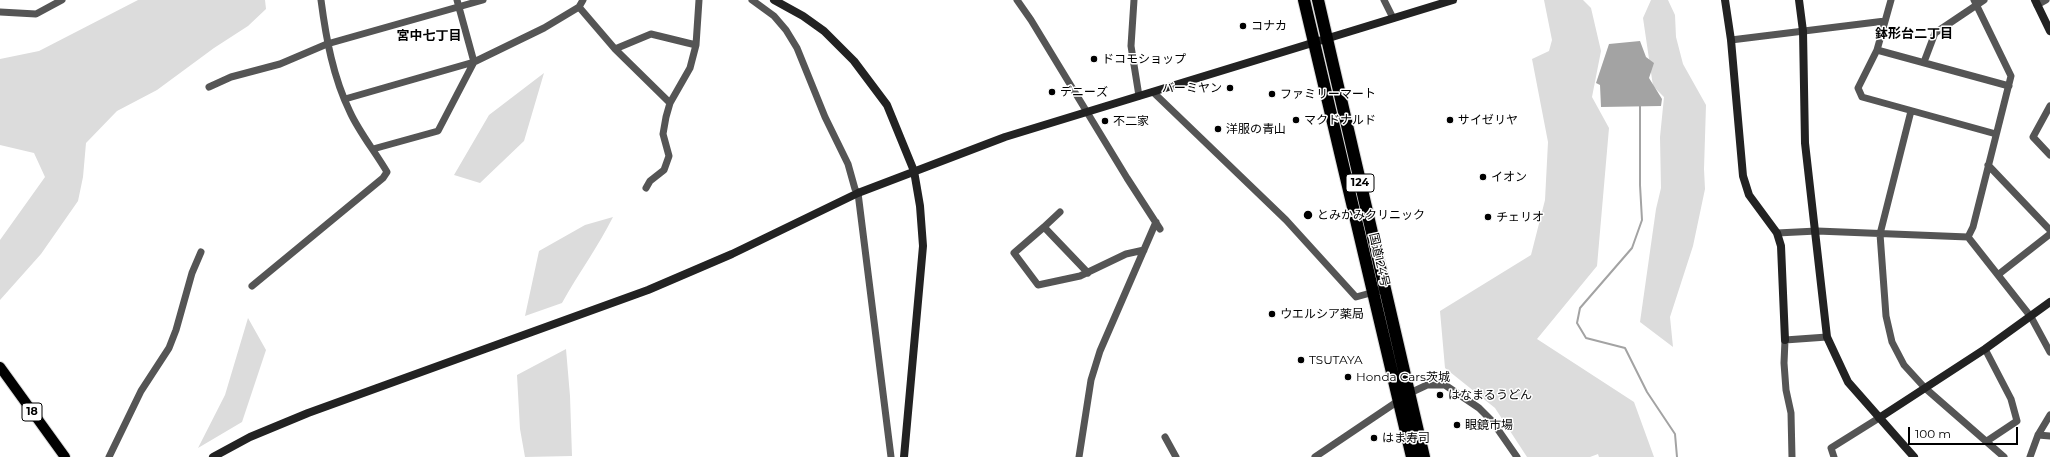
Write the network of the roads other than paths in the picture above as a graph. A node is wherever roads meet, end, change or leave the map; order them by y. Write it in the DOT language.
graph roads {
  1 [pos="62,0"];
  2 [pos="321,0"];
  3 [pos="483,0"];
  4 [pos="583,0"];
  5 [pos="699,0"];
  6 [pos="752,0"];
  7 [pos="774,0"];
  8 [pos="1017,0"];
  9 [pos="1134,0"];
  10 [pos="1304,0"];
  11 [pos="1318,0"];
  12 [pos="1384,0"];
  13 [pos="1452,0"];
  14 [pos="1725,0"];
  15 [pos="1799,0"];
  16 [pos="1891,0"];
  17 [pos="1984,0"];
  18 [pos="2046,0"];
  19 [pos="1975,2"];
  20 [pos="2036,2"];
  21 [pos="1432,3"];
  22 [pos="458,4"];
  23 [pos="578,7"];
  24 [pos="0,12"];
  25 [pos="1394,18"];
  26 [pos="1885,21"];
  27 [pos="1804,30"];
  28 [pos="2050,31"];
  29 [pos="1327,39"];
  30 [pos="1731,40"];
  31 [pos="1314,43"];
  32 [pos="327,44"];
  33 [pos="696,45"];
  34 [pos="615,49"];
  35 [pos="1877,50"];
  36 [pos="474,62"];
  37 [pos="1924,62"];
  38 [pos="2009,86"];
  39 [pos="208,87"];
  40 [pos="1153,92"];
  41 [pos="1139,96"];
  42 [pos="344,99"];
  43 [pos="670,103"];
  44 [pos="2050,106"];
  45 [pos="1911,111"];
  46 [pos="1086,112"];
  47 [pos="1996,134"];
  48 [pos="373,148"];
  49 [pos="2050,155"];
  50 [pos="1988,165"];
  51 [pos="914,171"];
  52 [pos="646,188"];
  53 [pos="858,193"];
  54 [pos="1060,212"];
  55 [pos="1156,222"];
  56 [pos="1044,227"];
  57 [pos="1160,230"];
  58 [pos="2050,230"];
  59 [pos="1816,231"];
  60 [pos="1777,232"];
  61 [pos="1880,234"];
  62 [pos="2050,234"];
  63 [pos="1968,237"];
  64 [pos="1144,250"];
  65 [pos="201,252"];
  66 [pos="1088,272"];
  67 [pos="1999,274"];
  68 [pos="252,286"];
  69 [pos="1385,289"];
  70 [pos="1372,292"];
  71 [pos="2050,302"];
  72 [pos="2031,317"];
  73 [pos="1827,337"];
  74 [pos="1785,340"];
  75 [pos="1985,349"];
  76 [pos="2050,352"];
  77 [pos="0,367"];
  78 [pos="1925,388"];
  79 [pos="1410,393"];
  80 [pos="1399,400"];
  81 [pos="2050,415"];
  82 [pos="1880,418"];
  83 [pos="2038,435"];
  84 [pos="2050,436"];
  85 [pos="1165,437"];
  86 [pos="1987,441"];
  87 [pos="65,457"];
  88 [pos="109,457"];
  89 [pos="213,457"];
  90 [pos="891,457"];
  91 [pos="904,457"];
  92 [pos="1079,457"];
  93 [pos="1176,457"];
  94 [pos="1315,457"];
  95 [pos="1412,457"];
  96 [pos="1424,457"];
  97 [pos="1517,457"];
  98 [pos="1792,457"];
  99 [pos="1834,457"];
  100 [pos="1914,457"];
  101 [pos="2004,457"];
  102 [pos="2030,457"];
  1 -- 24 [label="street"];
  2 -- 32 [label="street"];
  3 -- 22 [label="street"];
  4 -- 23 [label="street"];
  5 -- 33 [label="street"];
  6 -- 53 [label="street"];
  7 -- 51 [label="street"];
  8 -- 46 [label="street"];
  9 -- 41 [label="street"];
  10 -- 31 [label="highway, 国道124号 / 124"];
  11 -- 29 [label="highway, 国道124号 / 124"];
  12 -- 25 [label="street"];
  13 -- 21 [label="street"];
  14 -- 30 [label="street"];
  15 -- 27 [label="street"];
  16 -- 26 [label="street"];
  17 -- 19 [label="street"];
  18 -- 20 [label="street"];
  19 -- 37 [label="street"];
  19 -- 38 [label="street"];
  20 -- 28 [label="street"];
  21 -- 25 [label="street"];
  22 -- 32 [label="street"];
  22 -- 36 [label="street"];
  23 -- 34 [label="street"];
  23 -- 36 [label="street"];
  25 -- 29 [label="street"];
  26 -- 27 [label="street"];
  26 -- 35 [label="street"];
  27 -- 30 [label="street"];
  27 -- 59 [label="street"];
  29 -- 31 [label="street"];
  29 -- 69 [label="highway, 国道124号 / 124"];
  30 -- 60 [label="street"];
  31 -- 40 [label="street"];
  31 -- 70 [label="highway, 国道124号 / 124"];
  32 -- 39 [label="street"];
  32 -- 42 [label="street"];
  33 -- 34 [label="street"];
  33 -- 43 [label="street"];
  34 -- 43 [label="street"];
  35 -- 37 [label="street"];
  35 -- 45 [label="street"];
  36 -- 42 [label="street"];
  36 -- 48 [label="street"];
  37 -- 38 [label="street"];
  38 -- 47 [label="street"];
  40 -- 41 [label="street"];
  40 -- 70 [label="street"];
  41 -- 46 [label="street"];
  42 -- 48 [label="street"];
  43 -- 52 [label="street"];
  44 -- 49 [label="street"];
  45 -- 47 [label="street"];
  45 -- 61 [label="street"];
  46 -- 51 [label="street"];
  46 -- 55 [label="street"];
  47 -- 50 [label="street"];
  48 -- 68 [label="street"];
  50 -- 58 [label="street"];
  50 -- 63 [label="street"];
  51 -- 53 [label="street"];
  51 -- 91 [label="street"];
  53 -- 89 [label="street"];
  53 -- 90 [label="street"];
  54 -- 56 [label="street"];
  55 -- 57 [label="street"];
  55 -- 64 [label="street"];
  56 -- 66 [label="street"];
  56 -- 66 [label="street"];
  59 -- 60 [label="street"];
  59 -- 61 [label="street"];
  59 -- 73 [label="street"];
  60 -- 74 [label="street"];
  61 -- 63 [label="street"];
  61 -- 78 [label="street"];
  62 -- 67 [label="street"];
  63 -- 67 [label="street"];
  64 -- 66 [label="street"];
  64 -- 92 [label="street"];
  65 -- 88 [label="street"];
  67 -- 72 [label="street"];
  69 -- 70 [label="street"];
  69 -- 79 [label="highway, 国道124号 / 124"];
  70 -- 80 [label="highway, 国道124号 / 124"];
  71 -- 72 [label="street"];
  72 -- 75 [label="street"];
  72 -- 76 [label="street"];
  73 -- 74 [label="street"];
  73 -- 82 [label="street"];
  74 -- 98 [label="street"];
  75 -- 78 [label="street"];
  75 -- 86 [label="street"];
  77 -- 87 [label="main road, 18"];
  78 -- 82 [label="street"];
  78 -- 86 [label="street"];
  79 -- 80 [label="street"];
  79 -- 96 [label="highway, 国道124号 / 124"];
  79 -- 97 [label="street"];
  80 -- 94 [label="street"];
  80 -- 95 [label="highway, 国道124号 / 124"];
  81 -- 83 [label="street"];
  82 -- 99 [label="street"];
  82 -- 100 [label="street"];
  83 -- 84 [label="street"];
  83 -- 102 [label="street"];
  85 -- 93 [label="street"];
  86 -- 101 [label="street"];
}
